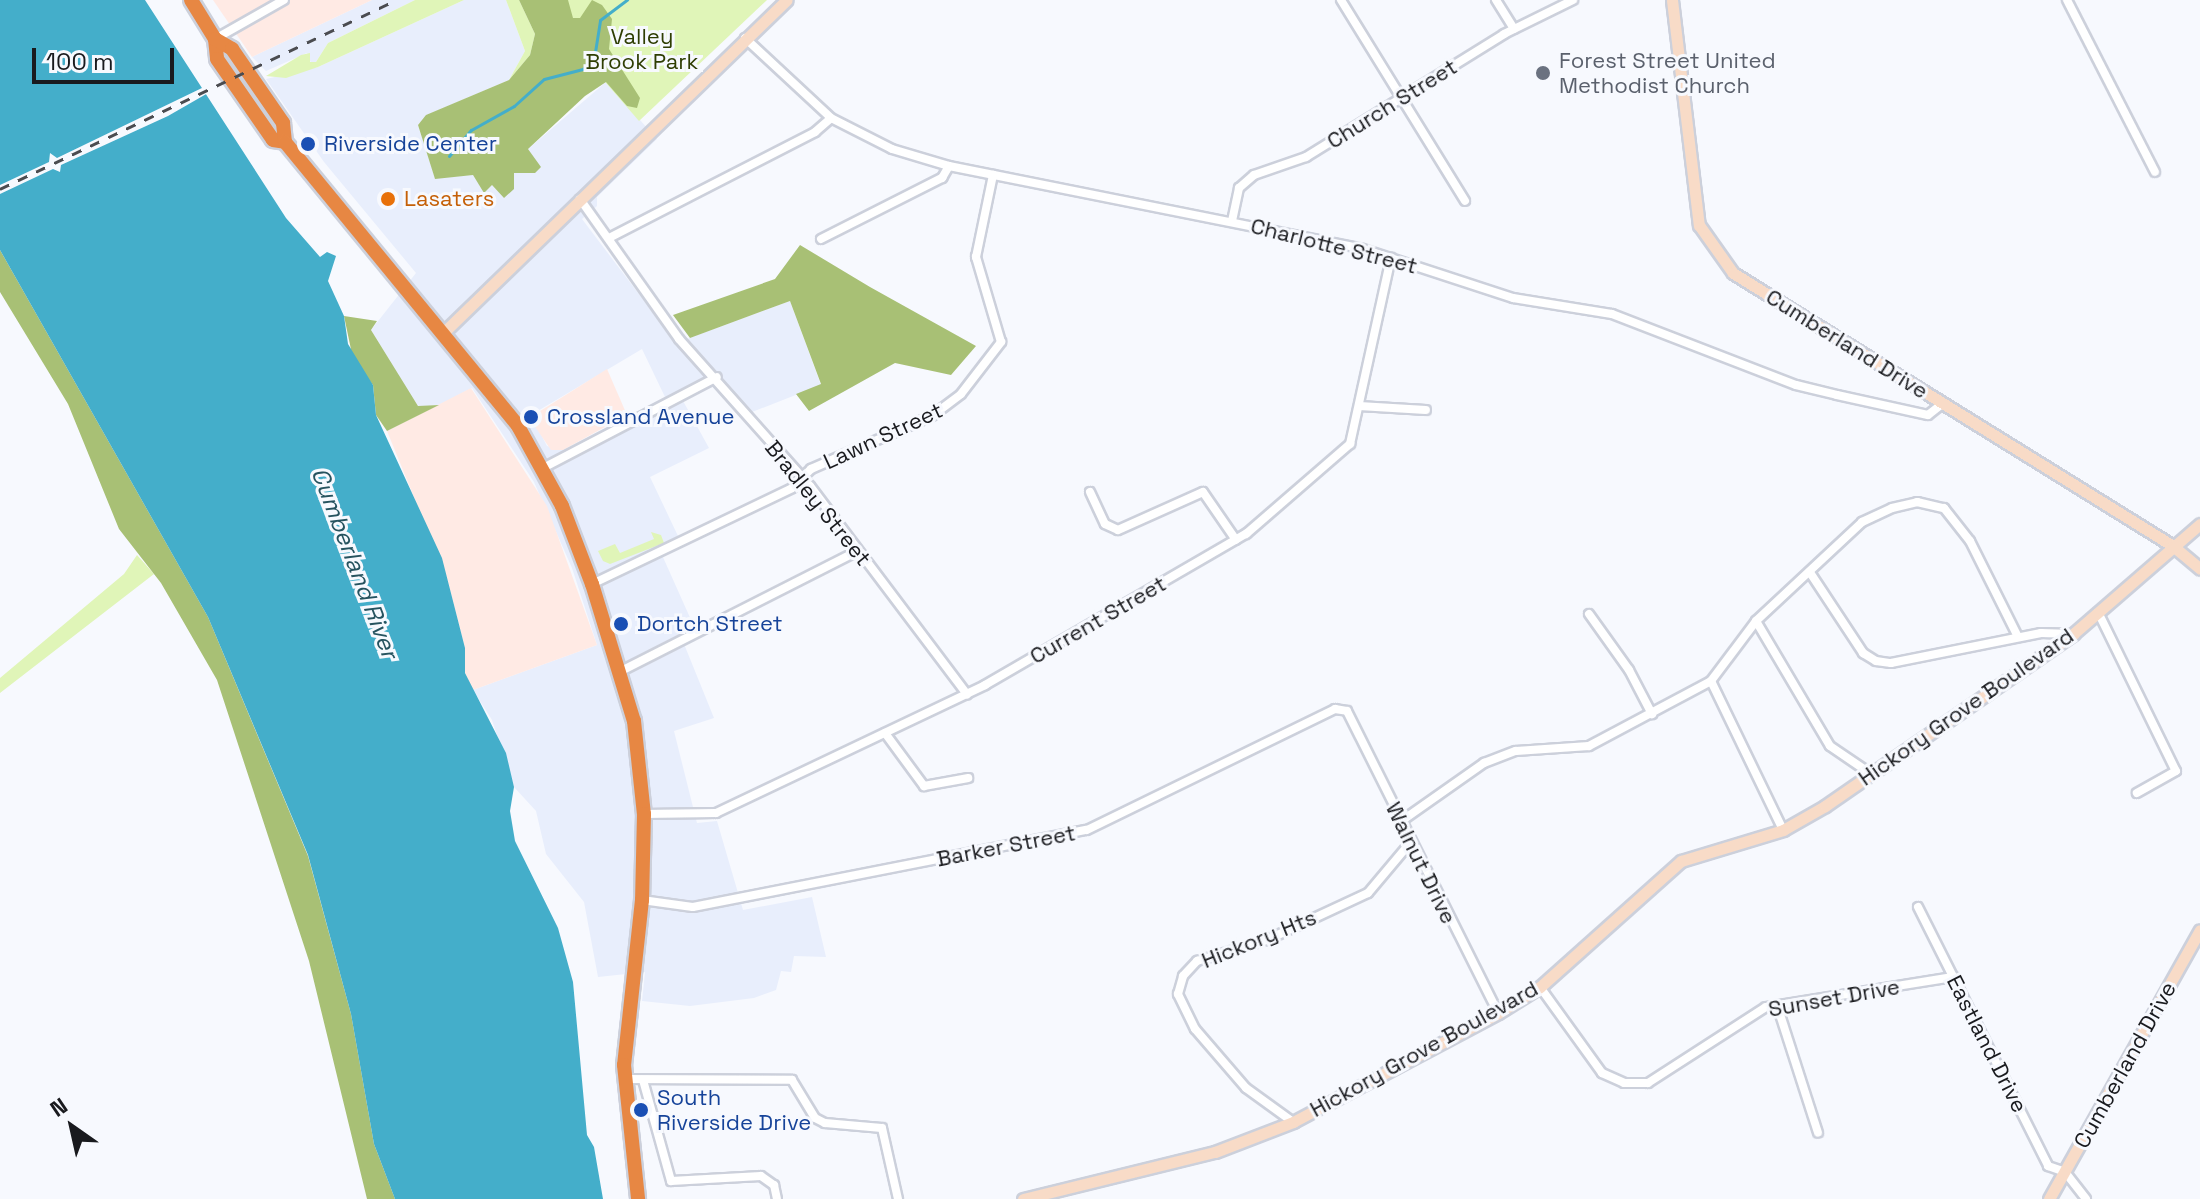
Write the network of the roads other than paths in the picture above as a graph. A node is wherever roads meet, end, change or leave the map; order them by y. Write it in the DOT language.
graph roads {
  1 [pos="191,0"];
  2 [pos="284,0"];
  3 [pos="786,0"];
  4 [pos="1341,0"];
  5 [pos="1496,0"];
  6 [pos="1573,0"];
  7 [pos="1672,0"];
  8 [pos="2067,0"];
  9 [pos="1514,29"];
  10 [pos="745,38"];
  11 [pos="215,39"];
  12 [pos="1402,98"];
  13 [pos="831,118"];
  14 [pos="949,166"];
  15 [pos="2155,172"];
  16 [pos="993,175"];
  17 [pos="580,199"];
  18 [pos="1465,201"];
  19 [pos="1232,221"];
  20 [pos="609,238"];
  21 [pos="821,239"];
  22 [pos="1391,257"];
  23 [pos="444,332"];
  24 [pos="717,377"];
  25 [pos="1942,404"];
  26 [pos="1359,406"];
  27 [pos="1426,410"];
  28 [pos="543,468"];
  29 [pos="801,479"];
  30 [pos="1090,492"];
  31 [pos="2200,524"];
  32 [pos="1236,540"];
  33 [pos="2173,546"];
  34 [pos="858,551"];
  35 [pos="2200,569"];
  36 [pos="1811,574"];
  37 [pos="592,584"];
  38 [pos="2098,612"];
  39 [pos="1589,614"];
  40 [pos="1756,621"];
  41 [pos="2073,634"];
  42 [pos="2018,637"];
  43 [pos="621,671"];
  44 [pos="1711,681"];
  45 [pos="967,694"];
  46 [pos="1347,711"];
  47 [pos="1652,714"];
  48 [pos="885,733"];
  49 [pos="1871,774"];
  50 [pos="968,778"];
  51 [pos="2137,793"];
  52 [pos="644,814"];
  53 [pos="1400,822"];
  54 [pos="1783,830"];
  55 [pos="1410,843"];
  56 [pos="642,900"];
  57 [pos="1918,907"];
  58 [pos="2200,930"];
  59 [pos="1954,977"];
  60 [pos="1540,987"];
  61 [pos="1777,1005"];
  62 [pos="1498,1013"];
  63 [pos="625,1079"];
  64 [pos="643,1080"];
  65 [pos="1293,1122"];
  66 [pos="1818,1133"];
  67 [pos="2065,1172"];
  68 [pos="638,1199"];
  69 [pos="777,1199"];
  70 [pos="898,1199"];
  71 [pos="1027,1199"];
  72 [pos="2049,1199"];
  73 [pos="2086,1199"];
  1 -- 11 [label="highway"];
  2 -- 11 [label="street"];
  3 -- 10 [label="main road"];
  4 -- 12 [label="street"];
  5 -- 9 [label="street"];
  6 -- 9 [label="street, Church Street"];
  7 -- 25 [label="main road, Cumberland Drive"];
  8 -- 15 [label="street"];
  9 -- 12 [label="street, Church Street"];
  10 -- 13 [label="street, Charlotte Street"];
  10 -- 17 [label="main road"];
  11 -- 23 [label="highway"];
  12 -- 18 [label="street"];
  12 -- 19 [label="street, Church Street"];
  13 -- 14 [label="street, Charlotte Street"];
  13 -- 20 [label="street"];
  14 -- 16 [label="street, Charlotte Street"];
  14 -- 21 [label="street"];
  16 -- 19 [label="street, Charlotte Street"];
  16 -- 29 [label="street, Lawn Street"];
  17 -- 20 [label="street, Bradley Street"];
  17 -- 23 [label="main road"];
  19 -- 22 [label="street, Charlotte Street"];
  20 -- 24 [label="street, Bradley Street"];
  22 -- 25 [label="street, Charlotte Street"];
  22 -- 26 [label="street, Current Street"];
  23 -- 28 [label="highway"];
  24 -- 28 [label="street"];
  24 -- 29 [label="street, Bradley Street"];
  25 -- 33 [label="main road, Cumberland Drive"];
  26 -- 27 [label="street"];
  26 -- 32 [label="street, Current Street"];
  28 -- 37 [label="highway"];
  29 -- 34 [label="street, Bradley Street"];
  29 -- 37 [label="street, Lawn Street"];
  30 -- 32 [label="street"];
  31 -- 33 [label="main road, Hickory Grove Boulevard"];
  32 -- 45 [label="street, Current Street"];
  33 -- 35 [label="main road, Cumberland Drive"];
  33 -- 38 [label="main road, Hickory Grove Boulevard"];
  34 -- 43 [label="street"];
  34 -- 45 [label="street, Bradley Street"];
  36 -- 40 [label="street"];
  36 -- 42 [label="street"];
  36 -- 42 [label="street"];
  37 -- 43 [label="highway"];
  38 -- 41 [label="main road, Hickory Grove Boulevard"];
  38 -- 51 [label="street"];
  39 -- 47 [label="street"];
  40 -- 44 [label="street"];
  40 -- 49 [label="street"];
  41 -- 42 [label="street"];
  41 -- 49 [label="main road, Hickory Grove Boulevard"];
  43 -- 52 [label="highway"];
  44 -- 47 [label="street"];
  44 -- 54 [label="street"];
  45 -- 48 [label="street, Current Street"];
  46 -- 53 [label="street, Walnut Drive"];
  46 -- 56 [label="street, Barker Street"];
  47 -- 53 [label="street"];
  48 -- 50 [label="street"];
  48 -- 52 [label="street, Current Street"];
  49 -- 54 [label="main road, Hickory Grove Boulevard"];
  52 -- 56 [label="highway"];
  53 -- 55 [label="street, Walnut Drive"];
  54 -- 60 [label="main road, Hickory Grove Boulevard"];
  55 -- 62 [label="street, Walnut Drive"];
  55 -- 65 [label="street, Hickory Hts"];
  56 -- 63 [label="highway"];
  57 -- 59 [label="street, Eastland Drive"];
  58 -- 67 [label="main road, Cumberland Drive"];
  59 -- 61 [label="street, Sunset Drive"];
  59 -- 67 [label="street, Eastland Drive"];
  60 -- 61 [label="street, Sunset Drive"];
  60 -- 62 [label="main road, Hickory Grove Boulevard"];
  61 -- 66 [label="street"];
  62 -- 65 [label="main road, Hickory Grove Boulevard"];
  63 -- 64 [label="street"];
  63 -- 68 [label="highway"];
  64 -- 69 [label="street"];
  64 -- 70 [label="street"];
  65 -- 71 [label="main road, Hickory Grove Boulevard"];
  67 -- 72 [label="main road, Cumberland Drive"];
  67 -- 73 [label="street, Eastland Drive"];
}
